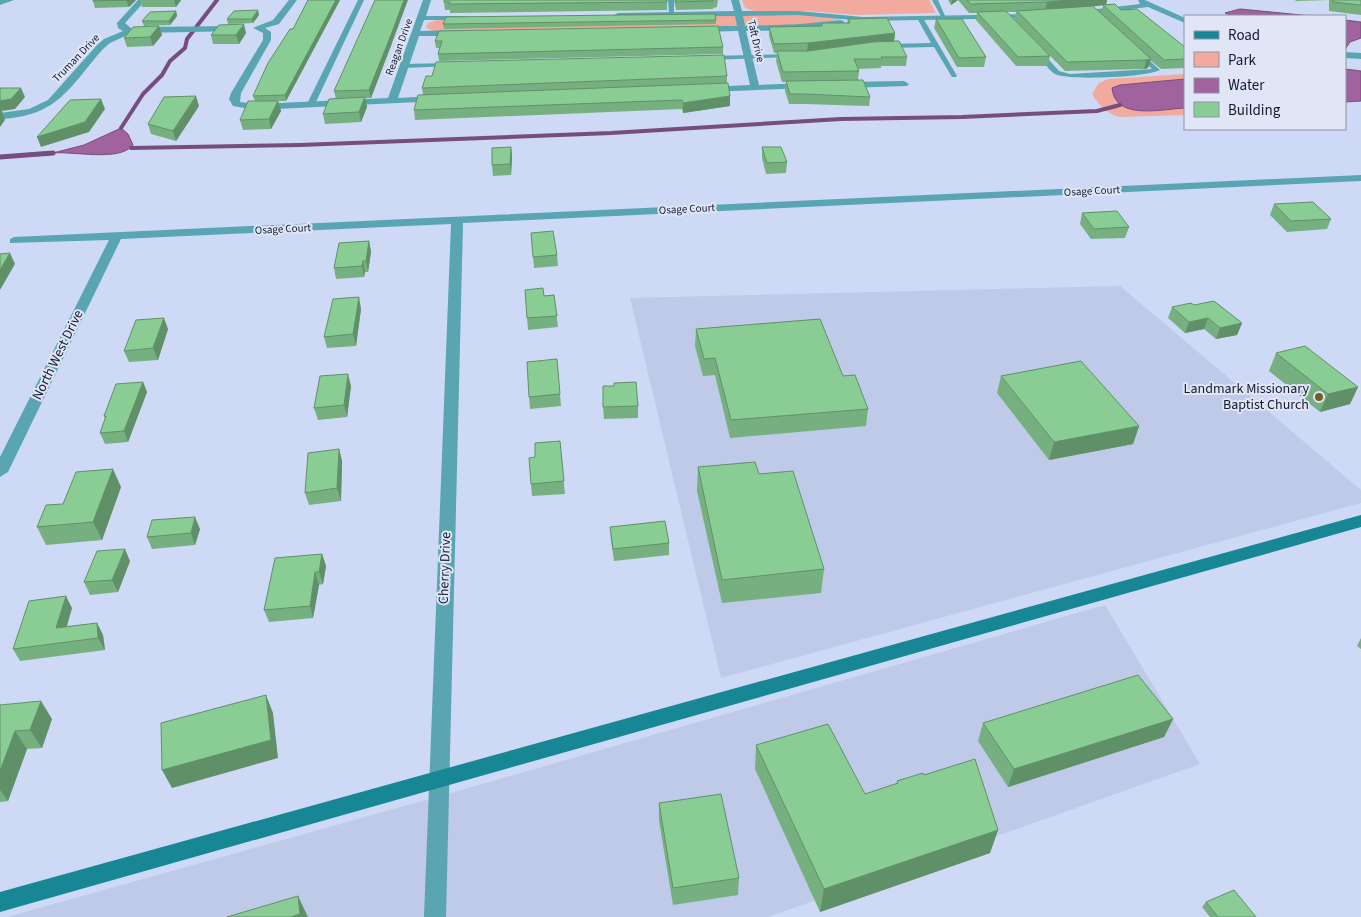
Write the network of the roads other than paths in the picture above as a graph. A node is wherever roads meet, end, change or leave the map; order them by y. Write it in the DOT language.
graph roads {
  1 [pos="10,0"];
  2 [pos="142,0"];
  3 [pos="293,0"];
  4 [pos="362,0"];
  5 [pos="428,0"];
  6 [pos="671,0"];
  7 [pos="735,0"];
  8 [pos="935,0"];
  9 [pos="1140,0"];
  10 [pos="0,3"];
  11 [pos="1148,5"];
  12 [pos="738,13"];
  13 [pos="672,14"];
  14 [pos="1075,14"];
  15 [pos="605,15"];
  16 [pos="1045,15"];
  17 [pos="472,17"];
  18 [pos="944,17"];
  19 [pos="421,18"];
  20 [pos="920,18"];
  21 [pos="863,19"];
  22 [pos="1184,21"];
  23 [pos="257,28"];
  24 [pos="742,28"];
  25 [pos="691,29"];
  26 [pos="129,31"];
  27 [pos="468,33"];
  28 [pos="416,34"];
  29 [pos="936,45"];
  30 [pos="883,46"];
  31 [pos="1133,47"];
  32 [pos="1035,48"];
  33 [pos="1346,55"];
  34 [pos="800,56"];
  35 [pos="1361,56"];
  36 [pos="748,57"];
  37 [pos="704,58"];
  38 [pos="463,64"];
  39 [pos="403,66"];
  40 [pos="954,76"];
  41 [pos="904,84"];
  42 [pos="820,85"];
  43 [pos="839,85"];
  44 [pos="755,87"];
  45 [pos="701,89"];
  46 [pos="447,99"];
  47 [pos="392,101"];
  48 [pos="312,104"];
  49 [pos="0,116"];
  50 [pos="1361,178"];
  51 [pos="457,220"];
  52 [pos="116,237"];
  53 [pos="14,241"];
  54 [pos="0,472"];
  55 [pos="1361,522"];
  56 [pos="438,780"];
  57 [pos="0,902"];
  58 [pos="435,917"];
  1 -- 10 [label="street"];
  2 -- 26 [label="street"];
  3 -- 23 [label="street"];
  4 -- 48 [label="lane"];
  5 -- 19 [label="street, Reagan Drive"];
  6 -- 13 [label="lane"];
  7 -- 12 [label="street, Taft Drive"];
  8 -- 18 [label="lane"];
  9 -- 11 [label="street"];
  11 -- 14 [label="street"];
  11 -- 22 [label="street"];
  12 -- 13 [label="street"];
  12 -- 21 [label="street"];
  12 -- 24 [label="street, Taft Drive"];
  13 -- 15 [label="street"];
  16 -- 18 [label="street"];
  17 -- 19 [label="street"];
  18 -- 20 [label="street"];
  19 -- 28 [label="street, Reagan Drive"];
  20 -- 21 [label="street"];
  20 -- 29 [label="lane"];
  21 -- 24 [label="street"];
  23 -- 26 [label="street"];
  23 -- 48 [label="street"];
  24 -- 25 [label="street"];
  24 -- 36 [label="street, Taft Drive"];
  26 -- 49 [label="street, Truman Drive"];
  27 -- 28 [label="street"];
  28 -- 39 [label="street, Reagan Drive"];
  29 -- 30 [label="lane"];
  29 -- 40 [label="lane"];
  31 -- 32 [label="lane"];
  33 -- 35 [label="street"];
  34 -- 36 [label="lane"];
  36 -- 37 [label="lane"];
  36 -- 44 [label="street, Taft Drive"];
  38 -- 39 [label="lane"];
  39 -- 47 [label="street, Reagan Drive"];
  41 -- 43 [label="street"];
  42 -- 44 [label="street"];
  44 -- 45 [label="street"];
  46 -- 47 [label="street"];
  47 -- 48 [label="street"];
  50 -- 51 [label="street, Osage Court"];
  51 -- 52 [label="street, Osage Court"];
  51 -- 56 [label="street, Cherry Drive"];
  52 -- 53 [label="street, Osage Court"];
  52 -- 54 [label="street, North West Drive"];
  55 -- 56 [label="main road"];
  56 -- 57 [label="main road"];
  56 -- 58 [label="street, Cherry Drive"];
}
